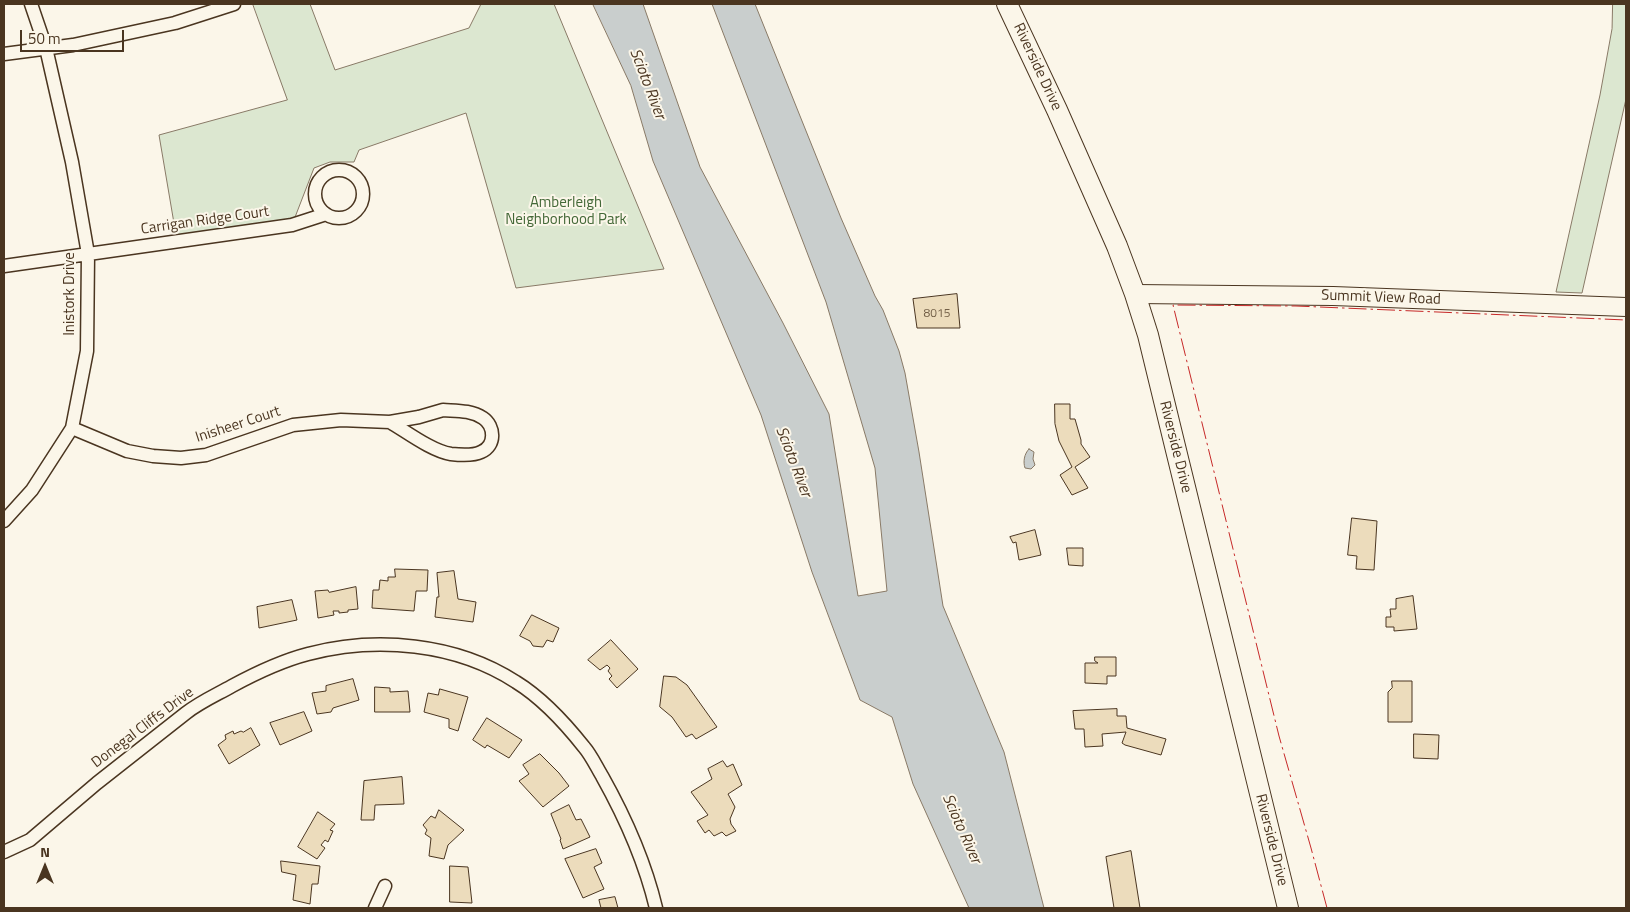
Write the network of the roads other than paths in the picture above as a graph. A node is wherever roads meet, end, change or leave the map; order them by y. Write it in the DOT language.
graph roads {
  1 [pos="31,4"];
  2 [pos="234,4"];
  3 [pos="1007,4"];
  4 [pos="46,48"];
  5 [pos="4,54"];
  6 [pos="326,214"];
  7 [pos="88,254"];
  8 [pos="4,266"];
  9 [pos="1135,294"];
  10 [pos="1626,307"];
  11 [pos="390,422"];
  12 [pos="72,428"];
  13 [pos="4,521"];
  14 [pos="4,852"];
  15 [pos="385,886"];
  16 [pos="376,908"];
  17 [pos="656,908"];
  18 [pos="1288,908"];
  1 -- 4 [label="street, Inistork Drive"];
  2 -- 4 [label="street"];
  3 -- 9 [label="main road, Riverside Drive"];
  4 -- 5 [label="street"];
  4 -- 7 [label="street, Inistork Drive"];
  6 -- 7 [label="street, Carrigan Ridge Court"];
  7 -- 8 [label="street, Carrigan Ridge Court"];
  7 -- 12 [label="street, Inistork Drive"];
  9 -- 10 [label="street, Summit View Road"];
  9 -- 18 [label="main road, Riverside Drive"];
  11 -- 11 [label="street, Inisheer Court"];
  11 -- 12 [label="street, Inisheer Court"];
  12 -- 13 [label="street, Inistork Drive"];
  14 -- 17 [label="street, Donegal Cliffs Drive"];
  15 -- 16 [label="street"];
}
